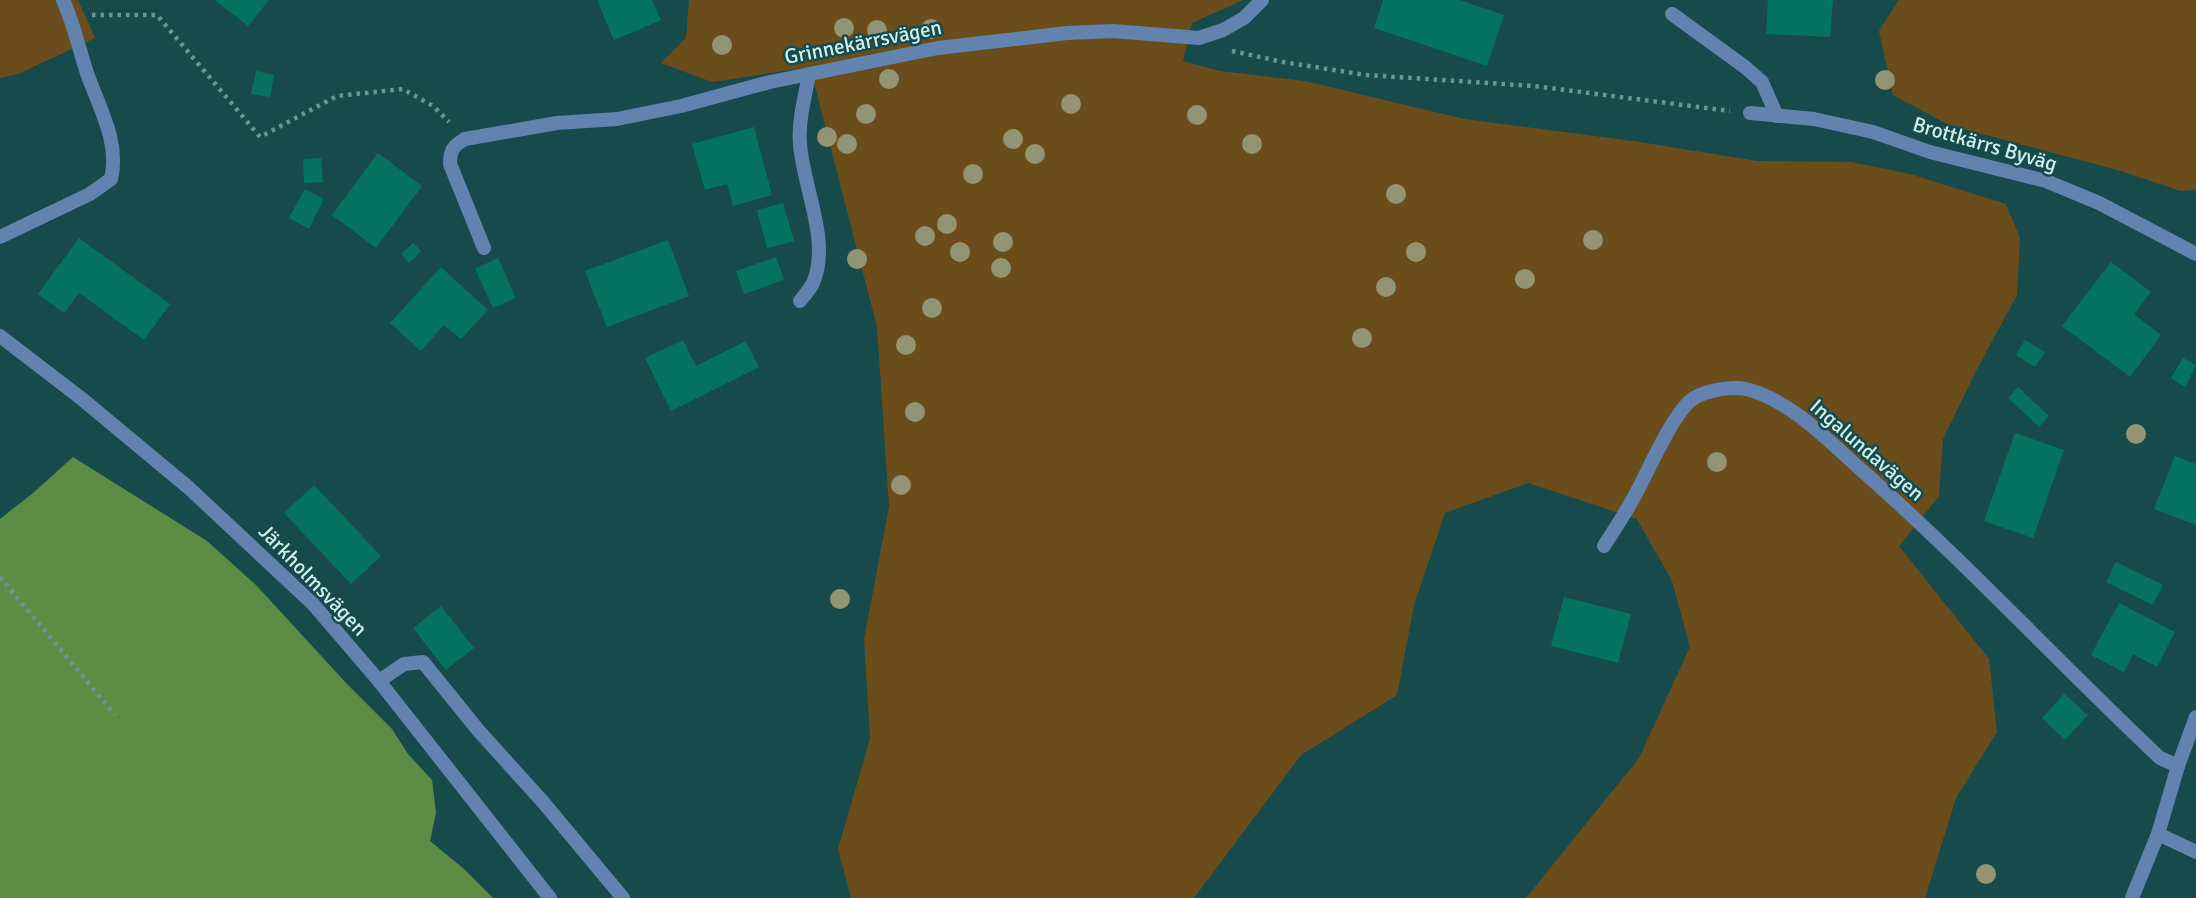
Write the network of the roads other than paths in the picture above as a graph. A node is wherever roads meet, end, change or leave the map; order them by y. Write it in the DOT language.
graph roads {
  1 [pos="63,0"];
  2 [pos="1262,0"];
  3 [pos="1672,14"];
  4 [pos="809,74"];
  5 [pos="1750,113"];
  6 [pos="1777,116"];
  7 [pos="0,237"];
  8 [pos="484,248"];
  9 [pos="2196,254"];
  10 [pos="800,301"];
  11 [pos="0,336"];
  12 [pos="1604,546"];
  13 [pos="379,681"];
  14 [pos="2196,717"];
  15 [pos="2178,766"];
  16 [pos="2158,834"];
  17 [pos="2196,852"];
  18 [pos="550,898"];
  19 [pos="623,898"];
  20 [pos="2132,898"];
  1 -- 7 [label="street"];
  2 -- 4 [label="street, Grinnekärrsvägen"];
  3 -- 6 [label="street"];
  4 -- 8 [label="street, Grinnekärrsvägen"];
  4 -- 10 [label="street"];
  5 -- 6 [label="street, Brottkärrs Byväg"];
  6 -- 9 [label="street, Brottkärrs Byväg"];
  11 -- 13 [label="street, Järkholmsvägen"];
  12 -- 15 [label="street, Ingalundavägen"];
  13 -- 18 [label="street, Järkholmsvägen"];
  13 -- 19 [label="street"];
  14 -- 15 [label="street"];
  15 -- 16 [label="street"];
  16 -- 17 [label="street"];
  16 -- 20 [label="street"];
}
